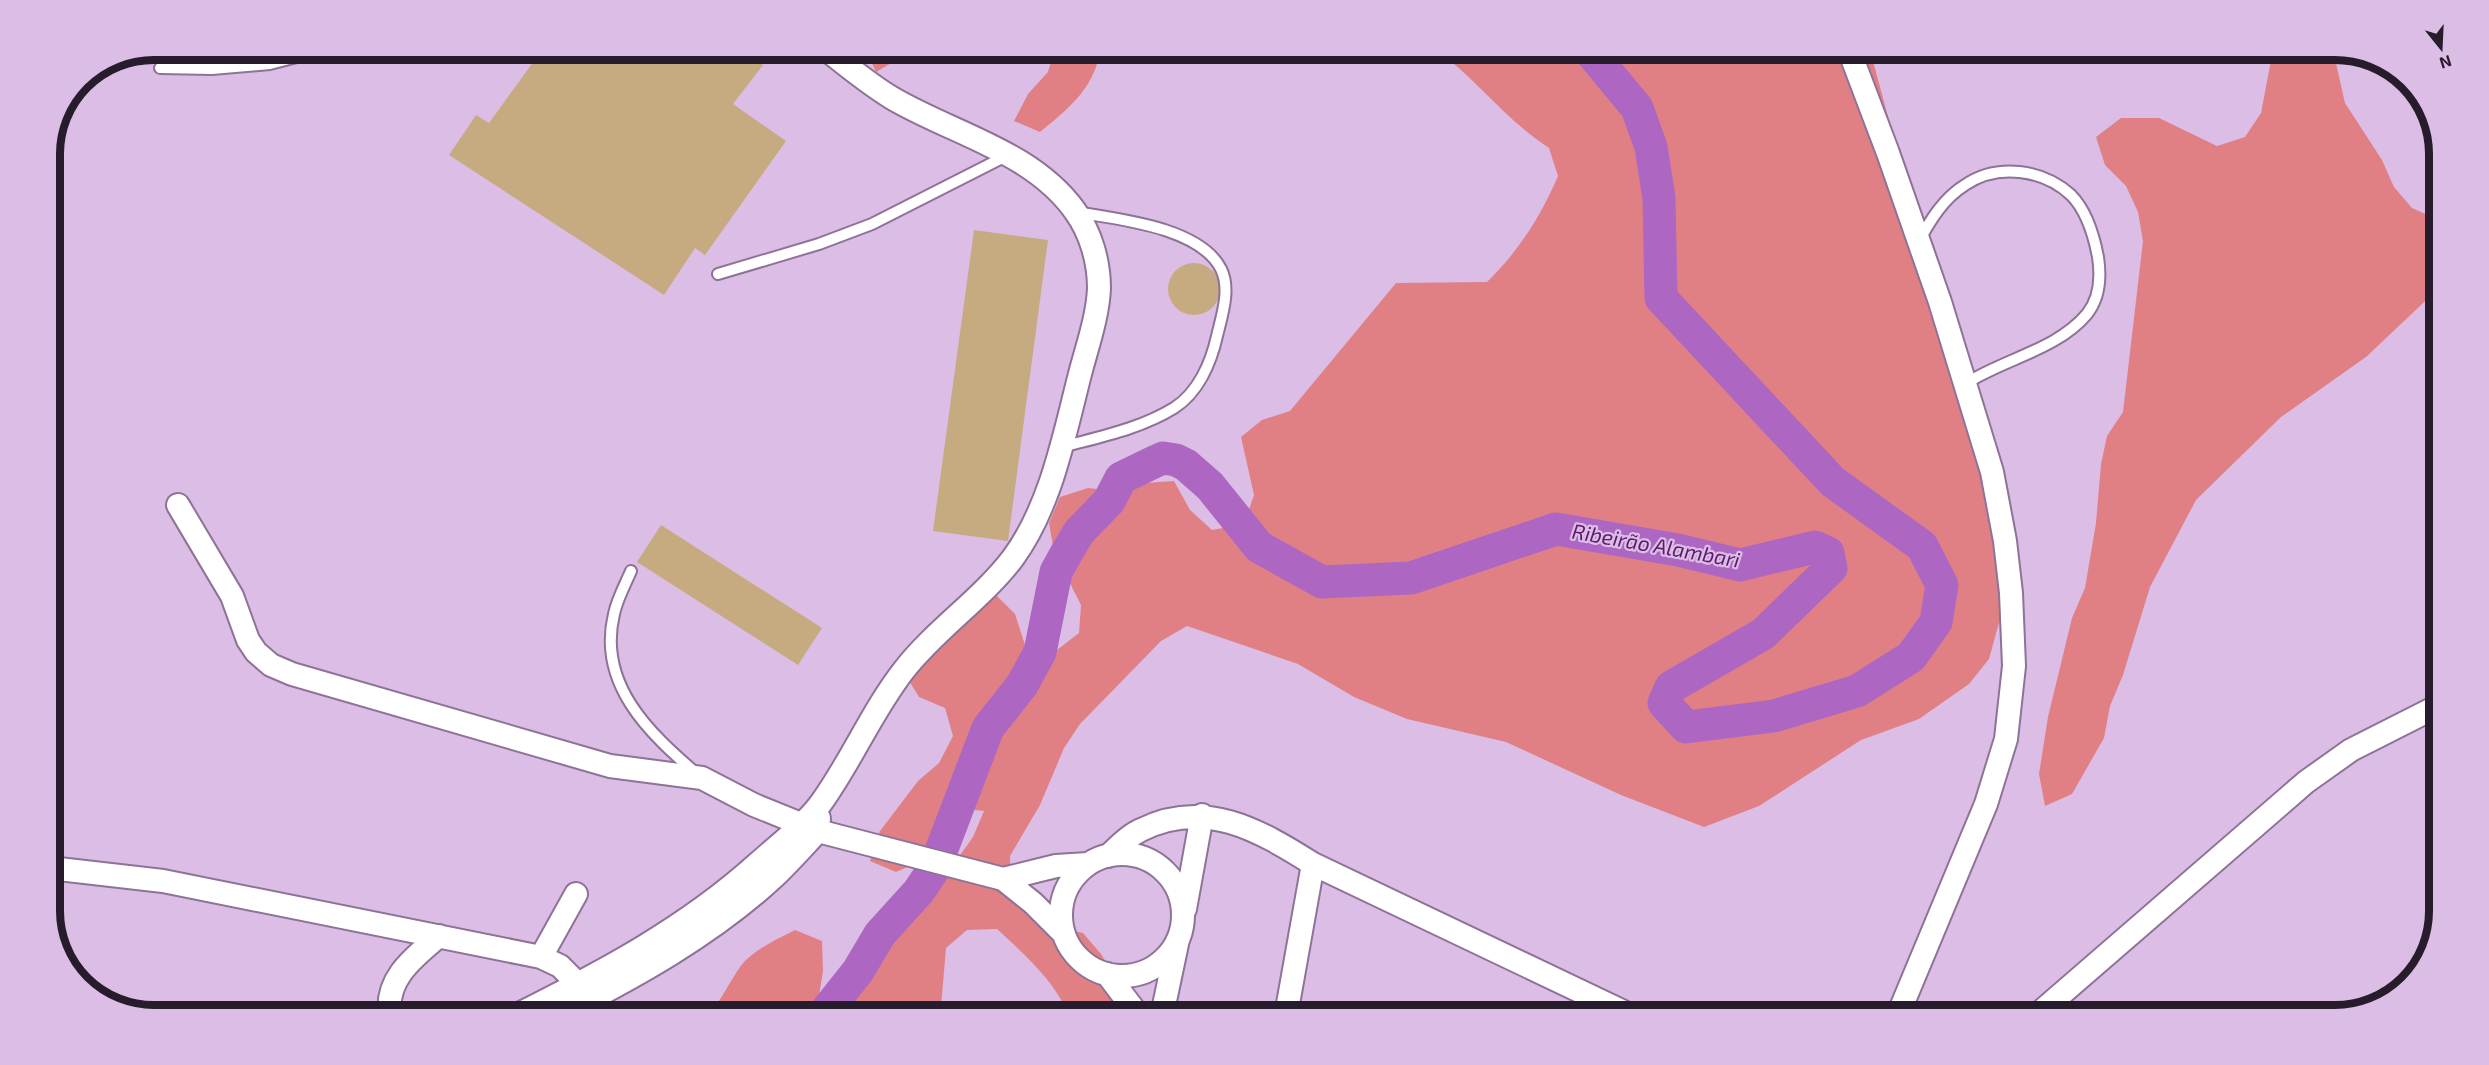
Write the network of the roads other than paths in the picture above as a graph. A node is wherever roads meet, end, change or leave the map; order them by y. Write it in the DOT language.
graph roads {
  1 [pos="285,60"];
  2 [pos="839,60"];
  3 [pos="1853,60"];
  4 [pos="160,68"];
  5 [pos="1008,155"];
  6 [pos="1076,212"];
  7 [pos="1919,241"];
  8 [pos="718,274"];
  9 [pos="1965,384"];
  10 [pos="1059,448"];
  11 [pos="178,505"];
  12 [pos="631,571"];
  13 [pos="2429,711"];
  14 [pos="702,778"];
  15 [pos="1202,815"];
  16 [pos="809,827"];
  17 [pos="1098,860"];
  18 [pos="1313,864"];
  19 [pos="60,869"];
  20 [pos="995,876"];
  21 [pos="576,894"];
  22 [pos="1184,916"];
  23 [pos="1064,934"];
  24 [pos="439,936"];
  25 [pos="1178,940"];
  26 [pos="541,957"];
  27 [pos="1107,974"];
  28 [pos="578,984"];
  29 [pos="390,1005"];
  30 [pos="538,1005"];
  31 [pos="580,1005"];
  32 [pos="1130,1005"];
  33 [pos="1164,1005"];
  34 [pos="1288,1005"];
  35 [pos="1607,1005"];
  36 [pos="1903,1005"];
  37 [pos="2050,1005"];
  1 -- 4 [label="lane"];
  2 -- 5 [label="street"];
  3 -- 7 [label="street"];
  5 -- 6 [label="street"];
  5 -- 8 [label="lane"];
  6 -- 10 [label="street"];
  6 -- 10 [label="lane"];
  7 -- 9 [label="street"];
  7 -- 9 [label="lane"];
  9 -- 36 [label="street"];
  10 -- 16 [label="street"];
  11 -- 14 [label="street"];
  12 -- 14 [label="lane"];
  13 -- 37 [label="street"];
  14 -- 16 [label="street"];
  15 -- 17 [label="street"];
  15 -- 18 [label="street"];
  15 -- 22 [label="street"];
  16 -- 20 [label="street"];
  16 -- 28 [label="street"];
  16 -- 31 [label="street"];
  17 -- 20 [label="street"];
  17 -- 22 [label="street"];
  17 -- 23 [label="street"];
  18 -- 34 [label="street"];
  18 -- 35 [label="street"];
  19 -- 24 [label="street"];
  20 -- 23 [label="street"];
  21 -- 26 [label="street"];
  22 -- 25 [label="street"];
  23 -- 27 [label="street"];
  24 -- 26 [label="street"];
  24 -- 29 [label="street"];
  25 -- 27 [label="street"];
  25 -- 33 [label="street"];
  26 -- 28 [label="street"];
  27 -- 32 [label="street"];
  28 -- 30 [label="street"];
}
